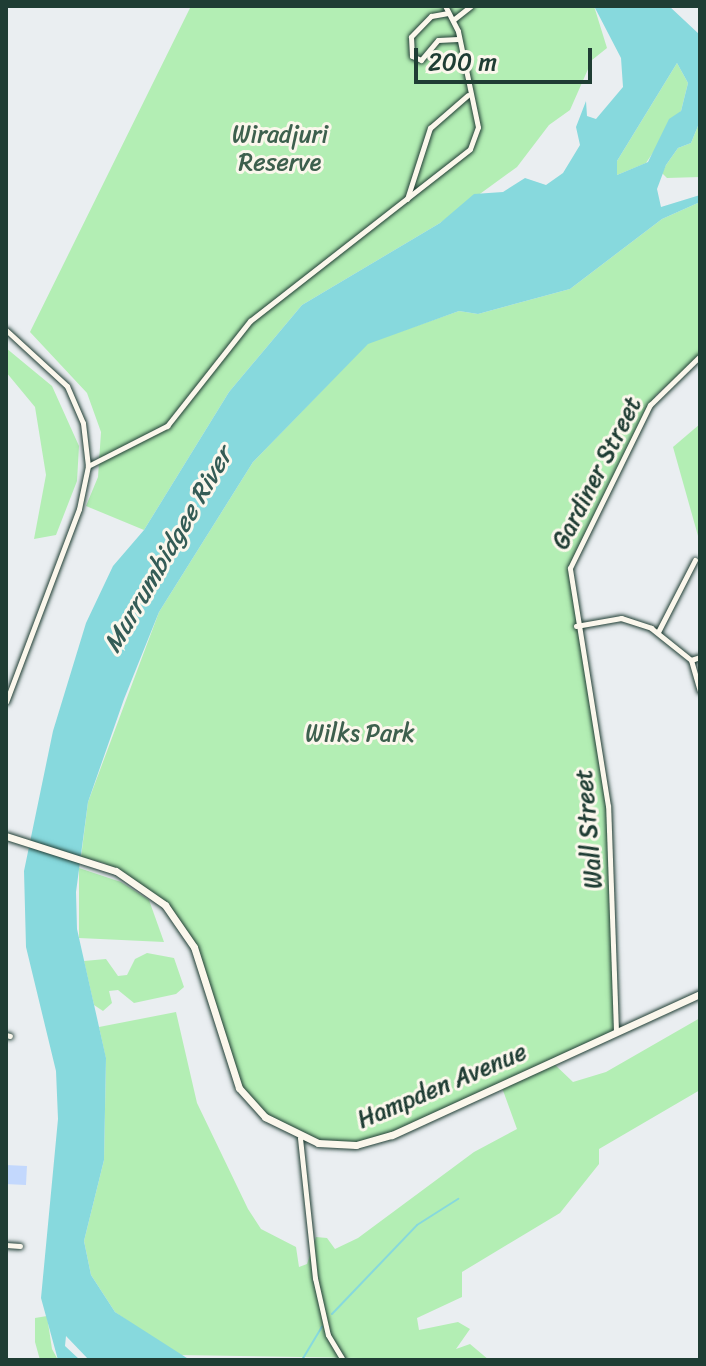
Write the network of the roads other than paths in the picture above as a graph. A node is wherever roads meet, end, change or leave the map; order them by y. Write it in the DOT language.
graph roads {
  1 [pos="471,6"];
  2 [pos="446,9"];
  3 [pos="453,20"];
  4 [pos="458,39"];
  5 [pos="468,94"];
  6 [pos="407,199"];
  7 [pos="6,330"];
  8 [pos="700,356"];
  9 [pos="88,466"];
  10 [pos="695,560"];
  11 [pos="576,626"];
  12 [pos="658,632"];
  13 [pos="700,657"];
  14 [pos="691,660"];
  15 [pos="8,688"];
  16 [pos="700,691"];
  17 [pos="6,702"];
  18 [pos="8,837"];
  19 [pos="700,994"];
  20 [pos="616,1031"];
  21 [pos="300,1138"];
  22 [pos="6,1245"];
  23 [pos="20,1246"];
  24 [pos="343,1360"];
  1 -- 3 [label="street"];
  2 -- 3 [label="street"];
  2 -- 4 [label="street"];
  3 -- 4 [label="street"];
  4 -- 5 [label="street"];
  5 -- 6 [label="street"];
  5 -- 6 [label="street"];
  6 -- 9 [label="street"];
  7 -- 9 [label="street"];
  8 -- 11 [label="street, Gardiner Street"];
  9 -- 15 [label="street"];
  10 -- 12 [label="street"];
  11 -- 12 [label="street"];
  11 -- 20 [label="street, Wall Street"];
  12 -- 14 [label="street"];
  13 -- 14 [label="street"];
  14 -- 16 [label="street"];
  15 -- 17 [label="street"];
  18 -- 21 [label="main road, Hampden Avenue"];
  19 -- 20 [label="main road, Hampden Avenue"];
  20 -- 21 [label="main road, Hampden Avenue"];
  21 -- 24 [label="street"];
  22 -- 23 [label="street"];
}
